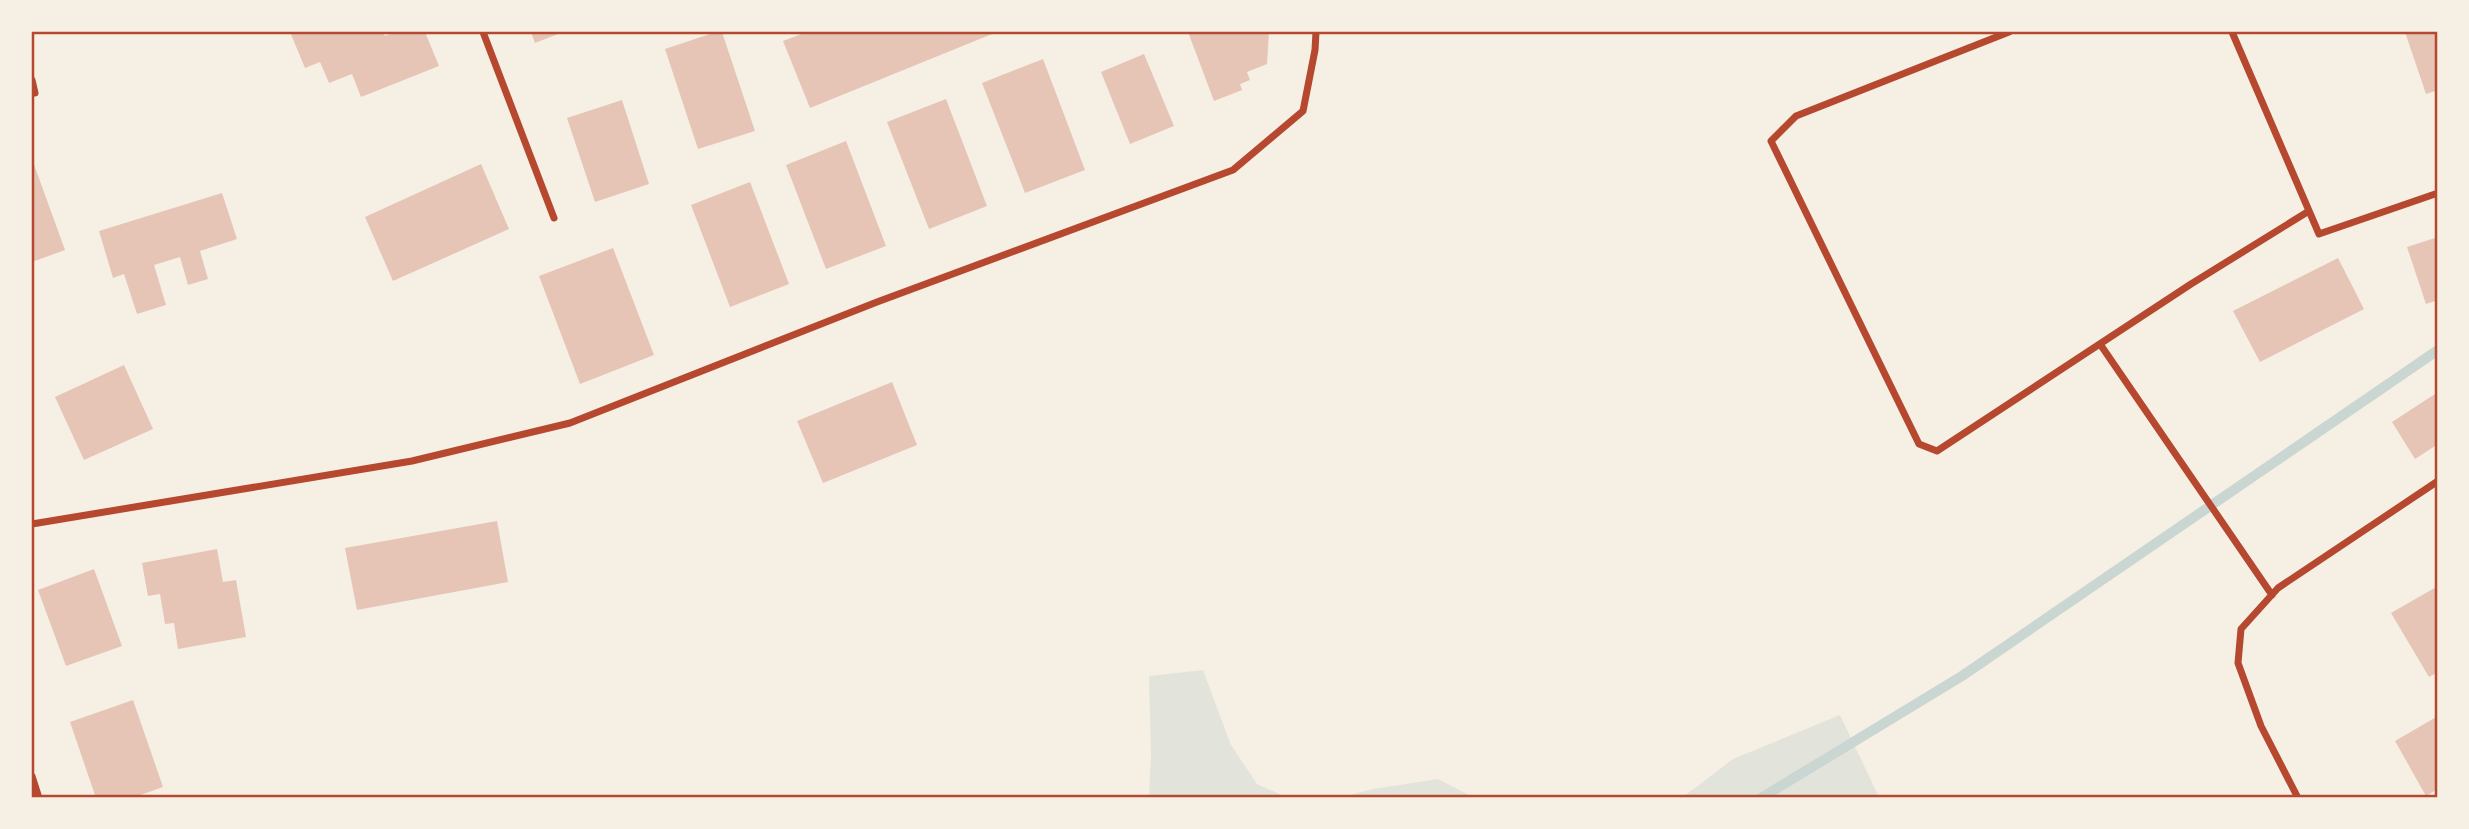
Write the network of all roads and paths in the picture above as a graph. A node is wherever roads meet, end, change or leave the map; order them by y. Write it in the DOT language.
graph roads {
  1 [pos="483,32"];
  2 [pos="1316,32"];
  3 [pos="2009,32"];
  4 [pos="2232,32"];
  5 [pos="32,80"];
  6 [pos="36,93"];
  7 [pos="2438,193"];
  8 [pos="2309,211"];
  9 [pos="554,218"];
  10 [pos="2100,344"];
  11 [pos="2438,481"];
  12 [pos="32,524"];
  13 [pos="2272,595"];
  14 [pos="32,776"];
  15 [pos="39,797"];
  16 [pos="2298,797"];
  1 -- 9 [label="street"];
  2 -- 12 [label="street"];
  3 -- 10 [label="street"];
  4 -- 8 [label="street"];
  5 -- 6 [label="street"];
  7 -- 8 [label="street"];
  8 -- 10 [label="street"];
  10 -- 13 [label="street"];
  11 -- 13 [label="street"];
  13 -- 16 [label="street"];
  14 -- 15 [label="street"];
}
